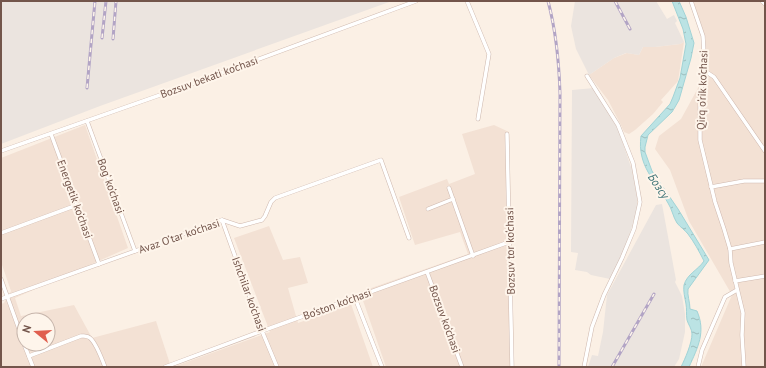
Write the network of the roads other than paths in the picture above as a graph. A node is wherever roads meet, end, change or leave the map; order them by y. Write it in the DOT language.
graph roads {
  1 [pos="416,1"];
  2 [pos="467,1"];
  3 [pos="690,1"];
  4 [pos="762,1"];
  5 [pos="765,4"];
  6 [pos="705,71"];
  7 [pos="587,76"];
  8 [pos="478,119"];
  9 [pos="87,121"];
  10 [pos="51,134"];
  11 [pos="507,134"];
  12 [pos="1,151"];
  13 [pos="765,151"];
  14 [pos="765,181"];
  15 [pos="711,187"];
  16 [pos="449,188"];
  17 [pos="453,200"];
  18 [pos="77,204"];
  19 [pos="428,208"];
  20 [pos="222,220"];
  21 [pos="1,233"];
  22 [pos="409,238"];
  23 [pos="509,242"];
  24 [pos="765,242"];
  25 [pos="730,249"];
  26 [pos="135,251"];
  27 [pos="472,256"];
  28 [pos="99,264"];
  29 [pos="427,272"];
  30 [pos="765,276"];
  31 [pos="1,279"];
  32 [pos="735,281"];
  33 [pos="737,290"];
  34 [pos="7,297"];
  35 [pos="355,298"];
  36 [pos="1,299"];
  37 [pos="16,321"];
  38 [pos="262,331"];
  39 [pos="27,352"];
  40 [pos="29,356"];
  41 [pos="176,365"];
  42 [pos="33,367"];
  43 [pos="105,367"];
  44 [pos="165,367"];
  45 [pos="277,367"];
  46 [pos="382,367"];
  47 [pos="462,367"];
  48 [pos="512,367"];
  49 [pos="584,367"];
  50 [pos="698,367"];
  51 [pos="744,367"];
  1 -- 9 [label="street, Bozsuv bekati ko‘chasi"];
  2 -- 8 [label="street"];
  3 -- 6 [label="street, Qirq o‘rik ko‘chasi"];
  4 -- 5 [label="street"];
  6 -- 13 [label="street"];
  6 -- 15 [label="street, Qirq o‘rik ko‘chasi"];
  7 -- 49 [label="street"];
  9 -- 10 [label="street, Bozsuv bekati ko‘chasi"];
  9 -- 26 [label="street, Bog‘ ko‘chasi"];
  10 -- 12 [label="street, Bozsuv bekati ko‘chasi"];
  10 -- 18 [label="street, Energetik ko‘chasi"];
  11 -- 23 [label="street, Bozsuv tor ko‘chasi"];
  14 -- 15 [label="street"];
  15 -- 25 [label="street, Qirq o‘rik ko‘chasi"];
  16 -- 17 [label="street"];
  17 -- 19 [label="street"];
  17 -- 27 [label="street"];
  18 -- 21 [label="street"];
  18 -- 28 [label="street, Energetik ko‘chasi"];
  20 -- 22 [label="street, Avaz O‘tar ko‘chasi"];
  20 -- 26 [label="street, Avaz O‘tar ko‘chasi"];
  20 -- 38 [label="street, Ishchilar ko‘chasi"];
  23 -- 27 [label="street, Bo‘ston ko‘chasi"];
  23 -- 48 [label="street, Bozsuv tor ko‘chasi"];
  24 -- 25 [label="street"];
  25 -- 32 [label="street, Qirq o‘rik ko‘chasi"];
  26 -- 28 [label="street, Avaz O‘tar ko‘chasi"];
  27 -- 29 [label="street, Bo‘ston ko‘chasi"];
  28 -- 34 [label="street, Avaz O‘tar ko‘chasi"];
  29 -- 35 [label="street, Bo‘ston ko‘chasi"];
  29 -- 47 [label="street, Bozsuv ko‘chasi"];
  30 -- 32 [label="street"];
  31 -- 34 [label="street"];
  32 -- 33 [label="street, Qirq o‘rik ko‘chasi"];
  33 -- 50 [label="street"];
  33 -- 51 [label="street, Qirq o‘rik ko‘chasi"];
  34 -- 36 [label="street, Avaz O‘tar ko‘chasi"];
  34 -- 37 [label="street"];
  35 -- 38 [label="street, Bo‘ston ko‘chasi"];
  35 -- 46 [label="street"];
  38 -- 41 [label="street, Bo‘ston ko‘chasi"];
  38 -- 45 [label="street, Ishchilar ko‘chasi"];
  39 -- 40 [label="street"];
  40 -- 42 [label="street"];
  40 -- 43 [label="street"];
  41 -- 44 [label="street, Bo‘ston ko‘chasi"];
}
